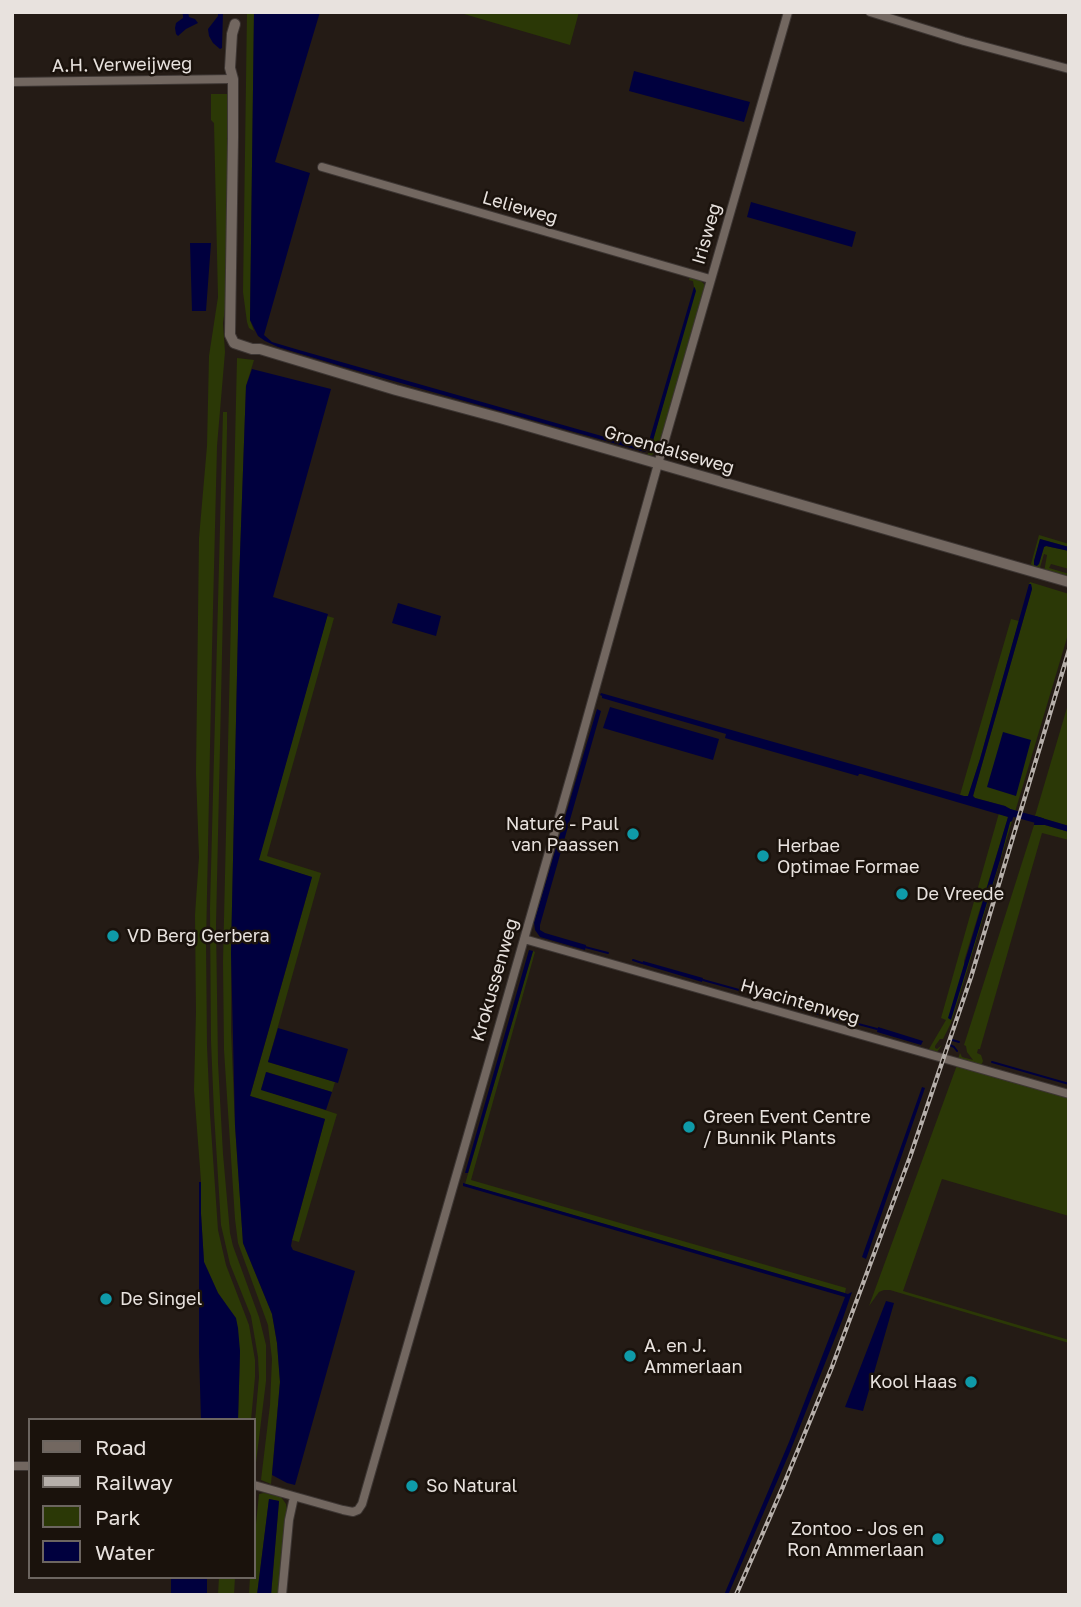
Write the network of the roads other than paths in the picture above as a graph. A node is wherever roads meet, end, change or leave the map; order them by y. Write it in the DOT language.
graph roads {
  1 [pos="236,12"];
  2 [pos="788,12"];
  3 [pos="870,12"];
  4 [pos="1069,69"];
  5 [pos="233,79"];
  6 [pos="12,82"];
  7 [pos="322,167"];
  8 [pos="710,279"];
  9 [pos="231,310"];
  10 [pos="234,328"];
  11 [pos="234,343"];
  12 [pos="260,349"];
  13 [pos="658,464"];
  14 [pos="1069,582"];
  15 [pos="524,939"];
  16 [pos="1069,1094"];
  17 [pos="256,1486"];
  18 [pos="294,1497"];
  19 [pos="282,1595"];
  1 -- 5 [label="street"];
  2 -- 8 [label="street, Irisweg"];
  3 -- 4 [label="street"];
  5 -- 6 [label="street, A.H. Verweijweg"];
  5 -- 9 [label="street"];
  7 -- 8 [label="street, Lelieweg"];
  8 -- 13 [label="street, Irisweg"];
  9 -- 10 [label="street"];
  9 -- 11 [label="street"];
  10 -- 11 [label="street"];
  10 -- 12 [label="street, Groendalseweg"];
  11 -- 12 [label="street, Groendalseweg"];
  12 -- 13 [label="street, Groendalseweg"];
  13 -- 14 [label="street, Groendalseweg"];
  13 -- 15 [label="street, Krokussenweg"];
  15 -- 16 [label="street, Hyacintenweg"];
  15 -- 18 [label="street, Krokussenweg"];
  17 -- 18 [label="street"];
  18 -- 19 [label="street"];
}
